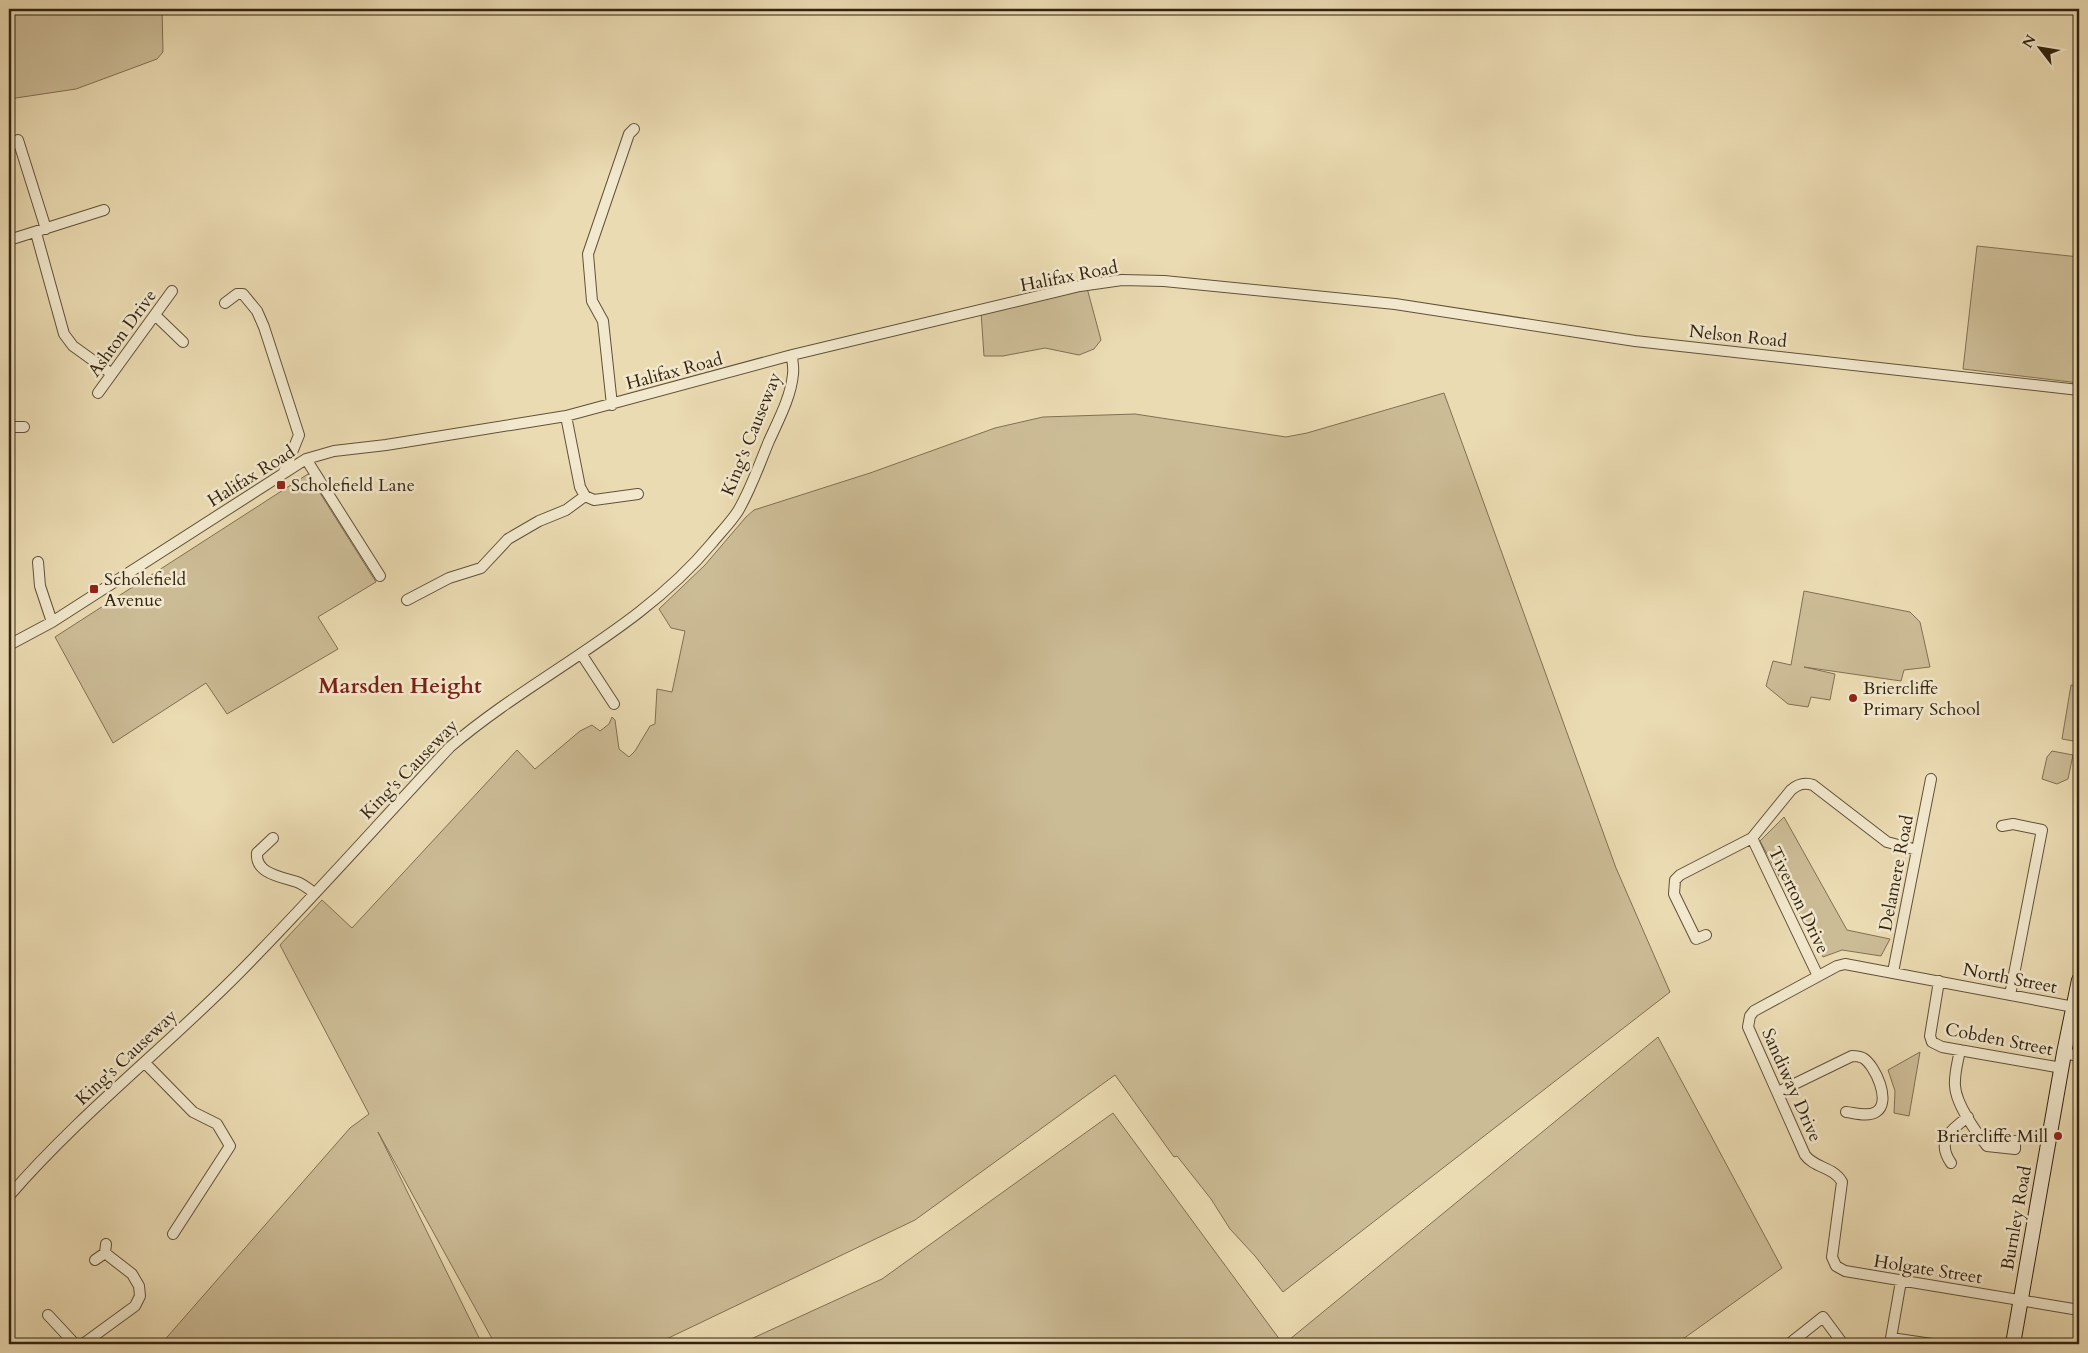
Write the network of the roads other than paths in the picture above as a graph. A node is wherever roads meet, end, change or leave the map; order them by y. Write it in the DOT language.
graph roads {
  1 [pos="634,129"];
  2 [pos="18,140"];
  3 [pos="104,210"];
  4 [pos="41,231"];
  5 [pos="9,240"];
  6 [pos="172,291"];
  7 [pos="225,303"];
  8 [pos="1395,304"];
  9 [pos="156,316"];
  10 [pos="183,342"];
  11 [pos="792,355"];
  12 [pos="112,374"];
  13 [pos="2079,390"];
  14 [pos="98,393"];
  15 [pos="612,405"];
  16 [pos="566,416"];
  17 [pos="9,426"];
  18 [pos="24,427"];
  19 [pos="306,459"];
  20 [pos="284,472"];
  21 [pos="638,494"];
  22 [pos="585,496"];
  23 [pos="38,562"];
  24 [pos="380,576"];
  25 [pos="407,600"];
  26 [pos="52,622"];
  27 [pos="9,645"];
  28 [pos="582,655"];
  29 [pos="614,704"];
  30 [pos="1930,779"];
  31 [pos="2002,826"];
  32 [pos="274,838"];
  33 [pos="1752,838"];
  34 [pos="1917,850"];
  35 [pos="314,893"];
  36 [pos="1706,935"];
  37 [pos="1893,972"];
  38 [pos="1818,976"];
  39 [pos="2079,980"];
  40 [pos="1940,981"];
  41 [pos="2010,995"];
  42 [pos="2074,1007"];
  43 [pos="1960,1050"];
  44 [pos="2064,1053"];
  45 [pos="2079,1056"];
  46 [pos="145,1063"];
  47 [pos="2062,1068"];
  48 [pos="1778,1092"];
  49 [pos="1846,1112"];
  50 [pos="1968,1117"];
  51 [pos="2015,1149"];
  52 [pos="1946,1161"];
  53 [pos="9,1196"];
  54 [pos="173,1234"];
  55 [pos="95,1260"];
  56 [pos="1833,1262"];
  57 [pos="1901,1281"];
  58 [pos="2021,1300"];
  59 [pos="2079,1310"];
  60 [pos="48,1315"];
  61 [pos="75,1344"];
  62 [pos="83,1344"];
  63 [pos="1790,1344"];
  64 [pos="1843,1344"];
  65 [pos="1932,1344"];
  66 [pos="2013,1344"];
  1 -- 15 [label="street"];
  2 -- 4 [label="street"];
  3 -- 4 [label="street"];
  4 -- 5 [label="street"];
  4 -- 12 [label="street"];
  6 -- 9 [label="street, Ashton Drive"];
  7 -- 20 [label="street"];
  8 -- 11 [label="street, Halifax Road"];
  8 -- 13 [label="street, Nelson Road"];
  9 -- 10 [label="street"];
  9 -- 12 [label="street, Ashton Drive"];
  11 -- 15 [label="street, Halifax Road"];
  11 -- 28 [label="street, King's Causeway"];
  12 -- 14 [label="street, Ashton Drive"];
  15 -- 16 [label="street, Halifax Road"];
  16 -- 19 [label="street, Halifax Road"];
  16 -- 22 [label="street"];
  17 -- 18 [label="street"];
  19 -- 20 [label="street, Halifax Road"];
  19 -- 24 [label="street"];
  20 -- 26 [label="street, Halifax Road"];
  21 -- 22 [label="street"];
  22 -- 25 [label="street"];
  23 -- 26 [label="street"];
  26 -- 27 [label="street, Halifax Road"];
  28 -- 29 [label="street"];
  28 -- 35 [label="street, King's Causeway"];
  30 -- 34 [label="street, Delamere Road"];
  31 -- 41 [label="street"];
  32 -- 35 [label="street"];
  33 -- 34 [label="street, Tiverton Drive"];
  33 -- 36 [label="street"];
  33 -- 38 [label="street, Tiverton Drive"];
  34 -- 37 [label="street, Delamere Road"];
  35 -- 46 [label="street, King's Causeway"];
  37 -- 38 [label="street, Sandiway Drive"];
  37 -- 40 [label="street, Sandiway Drive"];
  38 -- 48 [label="street, Sandiway Drive"];
  39 -- 42 [label="street, Burnley Road"];
  40 -- 41 [label="street, North Street"];
  40 -- 43 [label="street, Cobden Street"];
  41 -- 42 [label="street, North Street"];
  42 -- 44 [label="street, Burnley Road"];
  43 -- 47 [label="street, Cobden Street"];
  43 -- 50 [label="street"];
  44 -- 45 [label="street"];
  44 -- 47 [label="street, Burnley Road"];
  46 -- 53 [label="street, King's Causeway"];
  46 -- 54 [label="street"];
  47 -- 58 [label="street, Burnley Road"];
  48 -- 49 [label="street"];
  48 -- 56 [label="street, Sandiway Drive"];
  50 -- 51 [label="street"];
  50 -- 52 [label="street"];
  55 -- 62 [label="street"];
  56 -- 57 [label="street, Holgate Street"];
  57 -- 58 [label="street, Holgate Street"];
  57 -- 65 [label="street"];
  58 -- 59 [label="street, Holgate Street"];
  58 -- 66 [label="street, Burnley Road"];
  60 -- 61 [label="street"];
  63 -- 64 [label="street"];
}
